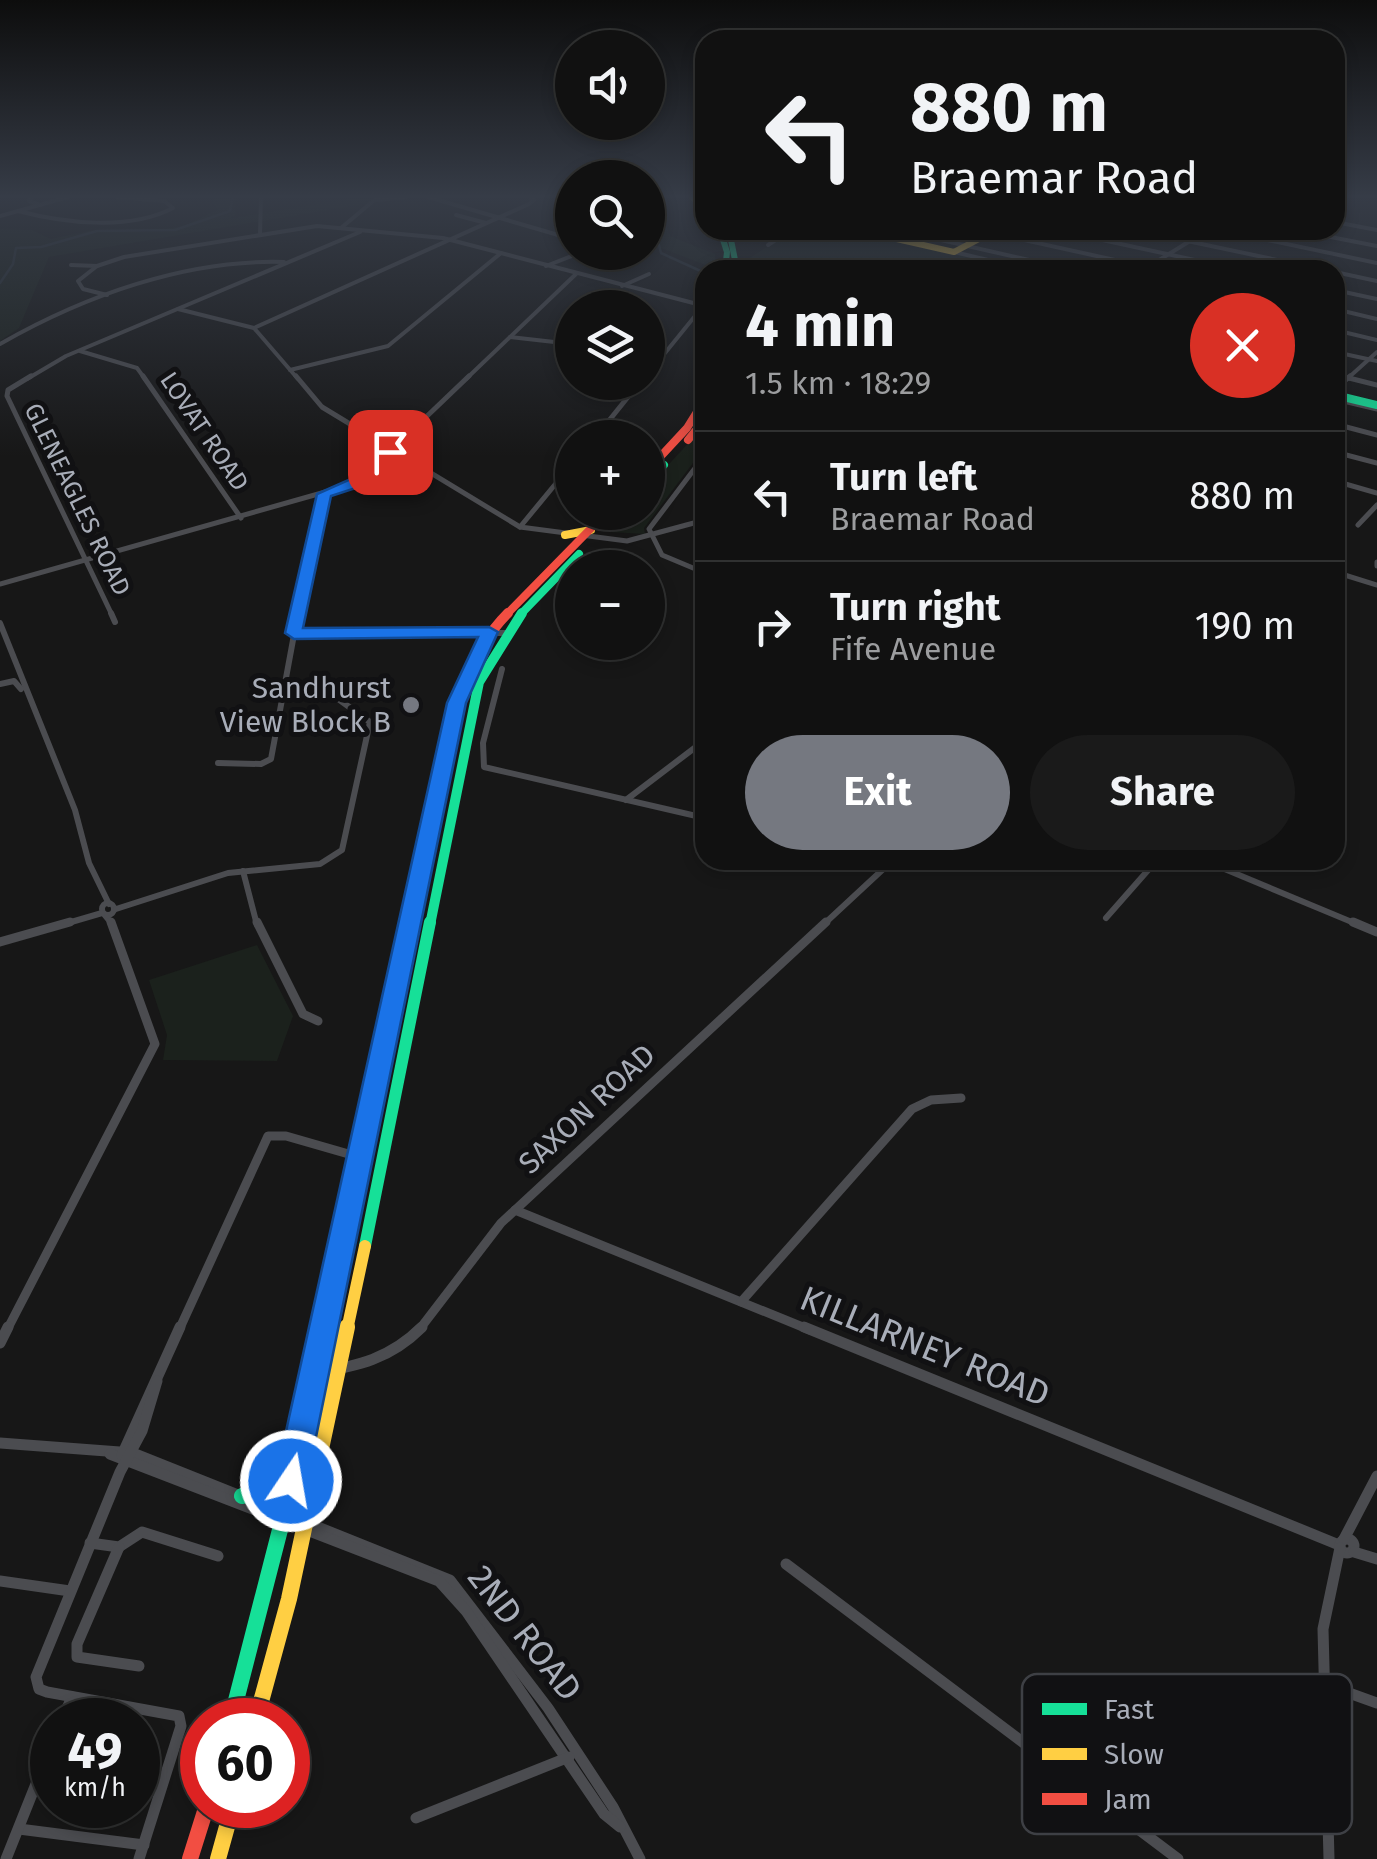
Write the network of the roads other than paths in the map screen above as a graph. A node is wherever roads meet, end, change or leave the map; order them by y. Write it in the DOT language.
graph roads {
  1 [pos="77,284"];
  2 [pos="147,284"];
  3 [pos="237,284"];
  4 [pos="351,284"];
  5 [pos="464,284"];
  6 [pos="568,284"];
  7 [pos="613,284"];
  8 [pos="627,284"];
  9 [pos="622,286"];
  10 [pos="636,290"];
  11 [pos="1345,292"];
  12 [pos="107,295"];
  13 [pos="665,298"];
  14 [pos="665,298"];
  15 [pos="1377,299"];
  16 [pos="695,303"];
  17 [pos="695,303"];
  18 [pos="178,309"];
  19 [pos="1345,312"];
  20 [pos="695,316"];
  21 [pos="1377,319"];
  22 [pos="254,328"];
  23 [pos="1345,332"];
  24 [pos="510,337"];
  25 [pos="1377,340"];
  26 [pos="555,342"];
  27 [pos="0,344"];
  28 [pos="80,350"];
  29 [pos="1377,352"];
  30 [pos="665,353"];
  31 [pos="1345,354"];
  32 [pos="1368,359"];
  33 [pos="1377,361"];
  34 [pos="290,370"];
  35 [pos="1345,377"];
  36 [pos="1348,378"];
  37 [pos="1345,381"];
  38 [pos="1377,385"];
  39 [pos="1345,396"];
  40 [pos="626,400"];
  41 [pos="1377,405"];
  42 [pos="695,415"];
  43 [pos="609,420"];
  44 [pos="1345,427"];
  45 [pos="695,429"];
  46 [pos="1377,436"];
  47 [pos="390,452"];
  48 [pos="665,452"];
  49 [pos="1345,455"];
  50 [pos="665,463"];
  51 [pos="1377,463"];
  52 [pos="695,468"];
  53 [pos="555,485"];
  54 [pos="1345,485"];
  55 [pos="1377,493"];
  56 [pos="324,494"];
  57 [pos="1377,505"];
  58 [pos="240,518"];
  59 [pos="695,523"];
  60 [pos="1358,525"];
  61 [pos="520,527"];
  62 [pos="594,530"];
  63 [pos="596,530"];
  64 [pos="563,534"];
  65 [pos="590,535"];
  66 [pos="652,536"];
  67 [pos="568,550"];
  68 [pos="571,550"];
  69 [pos="89,562"];
  70 [pos="555,565"];
  71 [pos="695,568"];
  72 [pos="1345,574"];
  73 [pos="1376,582"];
  74 [pos="0,584"];
  75 [pos="115,622"];
  76 [pos="0,623"];
  77 [pos="489,632"];
  78 [pos="294,633"];
  79 [pos="506,633"];
  80 [pos="502,669"];
  81 [pos="0,684"];
  82 [pos="284,688"];
  83 [pos="28,698"];
  84 [pos="695,748"];
  85 [pos="218,763"];
  86 [pos="626,800"];
  87 [pos="695,816"];
  88 [pos="880,870"];
  89 [pos="1148,870"];
  90 [pos="1227,870"];
  91 [pos="242,871"];
  92 [pos="108,909"];
  93 [pos="1106,918"];
  94 [pos="1377,932"];
  95 [pos="0,942"];
  96 [pos="318,1021"];
  97 [pos="961,1098"];
  98 [pos="359,1157"];
  99 [pos="515,1210"];
  100 [pos="741,1302"];
  101 [pos="0,1343"];
  102 [pos="340,1370"];
  103 [pos="314,1373"];
  104 [pos="0,1443"];
  105 [pos="122,1459"];
  106 [pos="1377,1476"];
  107 [pos="291,1481"];
  108 [pos="242,1496"];
  109 [pos="283,1518"];
  110 [pos="305,1525"];
  111 [pos="90,1543"];
  112 [pos="1347,1546"];
  113 [pos="120,1547"];
  114 [pos="218,1556"];
  115 [pos="1375,1558"];
  116 [pos="786,1564"];
  117 [pos="0,1581"];
  118 [pos="70,1591"];
  119 [pos="138,1666"];
  120 [pos="1324,1674"];
  121 [pos="1352,1694"];
  122 [pos="72,1697"];
  123 [pos="236,1698"];
  124 [pos="262,1698"];
  125 [pos="1377,1703"];
  126 [pos="1022,1742"];
  127 [pos="572,1756"];
  128 [pos="30,1801"];
  129 [pos="416,1818"];
  130 [pos="200,1828"];
  131 [pos="227,1828"];
  132 [pos="19,1829"];
  133 [pos="1145,1834"];
  134 [pos="1328,1834"];
  135 [pos="144,1844"];
  136 [pos="6,1859"];
  137 [pos="139,1859"];
  138 [pos="190,1859"];
  139 [pos="218,1859"];
  140 [pos="640,1859"];
  141 [pos="1178,1859"];
  142 [pos="1329,1859"];
  1 -- 12 [label="street"];
  2 -- 12 [label="street"];
  3 -- 18 [label="street"];
  4 -- 22 [label="street"];
  5 -- 34 [label="street"];
  6 -- 24 [label="street"];
  7 -- 9 [label="street"];
  8 -- 9 [label="street"];
  9 -- 10 [label="street"];
  11 -- 15 [label="street"];
  12 -- 27 [label="street"];
  13 -- 16 [label="street"];
  14 -- 17 [label="street"];
  18 -- 22 [label="street"];
  18 -- 28 [label="street"];
  19 -- 21 [label="street"];
  20 -- 30 [label="street"];
  22 -- 34 [label="street"];
  23 -- 25 [label="street"];
  24 -- 26 [label="street"];
  24 -- 47 [label="street"];
  28 -- 58 [label="street, LOVAT ROAD"];
  28 -- 69 [label="street, GLENEAGLES ROAD"];
  29 -- 32 [label="street"];
  31 -- 32 [label="street"];
  32 -- 33 [label="street"];
  32 -- 36 [label="street"];
  34 -- 47 [label="street"];
  35 -- 36 [label="street"];
  36 -- 37 [label="street"];
  36 -- 38 [label="street"];
  39 -- 41 [label="main road"];
  40 -- 43 [label="street"];
  42 -- 48 [label="main road"];
  44 -- 46 [label="street"];
  45 -- 50 [label="main road"];
  47 -- 56 [label="street"];
  47 -- 61 [label="street"];
  49 -- 51 [label="street"];
  52 -- 66 [label="street"];
  53 -- 61 [label="street"];
  54 -- 55 [label="street"];
  56 -- 58 [label="street"];
  56 -- 78 [label="street"];
  57 -- 60 [label="street"];
  58 -- 69 [label="street"];
  59 -- 66 [label="street"];
  61 -- 64 [label="street"];
  62 -- 65 [label="main road"];
  63 -- 65 [label="main road"];
  64 -- 65 [label="main road"];
  64 -- 67 [label="main road"];
  65 -- 66 [label="street"];
  65 -- 68 [label="main road"];
  65 -- 79 [label="main road"];
  66 -- 71 [label="street"];
  69 -- 74 [label="street"];
  69 -- 75 [label="street, GLENEAGLES ROAD"];
  70 -- 77 [label="main road"];
  72 -- 73 [label="street"];
  76 -- 83 [label="street"];
  77 -- 78 [label="street"];
  77 -- 79 [label="street"];
  77 -- 98 [label="main road"];
  78 -- 82 [label="street"];
  79 -- 102 [label="main road"];
  80 -- 86 [label="street"];
  81 -- 83 [label="street"];
  82 -- 85 [label="street"];
  82 -- 91 [label="street"];
  83 -- 92 [label="street"];
  84 -- 86 [label="street"];
  86 -- 87 [label="street"];
  88 -- 99 [label="street, SAXON ROAD"];
  89 -- 93 [label="street"];
  90 -- 94 [label="street"];
  91 -- 92 [label="street"];
  91 -- 96 [label="street"];
  92 -- 95 [label="street"];
  92 -- 101 [label="street"];
  97 -- 100 [label="street"];
  98 -- 103 [label="main road"];
  98 -- 105 [label="street"];
  99 -- 100 [label="street, KILLARNEY ROAD"];
  99 -- 102 [label="street, SAXON ROAD"];
  100 -- 112 [label="street, KILLARNEY ROAD"];
  102 -- 103 [label="street, SAXON ROAD"];
  102 -- 110 [label="main road"];
  103 -- 107 [label="main road"];
  104 -- 105 [label="street, 2ND ROAD"];
  105 -- 108 [label="street, 2ND ROAD"];
  105 -- 109 [label="street, 2ND ROAD"];
  105 -- 111 [label="street"];
  106 -- 112 [label="street"];
  107 -- 108 [label="main road"];
  107 -- 109 [label="main road"];
  108 -- 109 [label="street, 2ND ROAD"];
  109 -- 110 [label="street, 2ND ROAD"];
  109 -- 123 [label="main road"];
  110 -- 124 [label="main road"];
  110 -- 127 [label="street, 2ND ROAD"];
  111 -- 113 [label="street"];
  111 -- 118 [label="street"];
  112 -- 115 [label="street, KILLARNEY ROAD"];
  112 -- 120 [label="street"];
  113 -- 114 [label="street"];
  113 -- 119 [label="street"];
  116 -- 126 [label="street"];
  117 -- 118 [label="street"];
  118 -- 122 [label="street"];
  121 -- 125 [label="street"];
  122 -- 135 [label="street"];
  127 -- 129 [label="street"];
  127 -- 140 [label="street, 2ND ROAD"];
  128 -- 132 [label="street"];
  130 -- 138 [label="main road"];
  131 -- 139 [label="main road"];
  132 -- 135 [label="street"];
  132 -- 136 [label="street"];
  133 -- 141 [label="street"];
  134 -- 142 [label="street"];
  135 -- 137 [label="street"];
}
